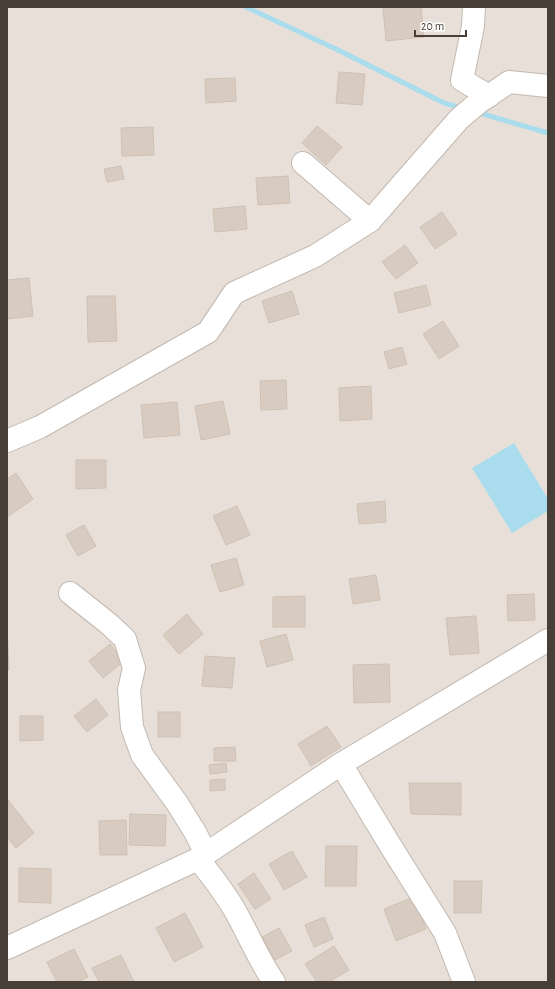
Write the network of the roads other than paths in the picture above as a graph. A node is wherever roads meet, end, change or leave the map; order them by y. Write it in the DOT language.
graph roads {
  1 [pos="474,7"];
  2 [pos="548,86"];
  3 [pos="483,100"];
  4 [pos="304,163"];
  5 [pos="370,221"];
  6 [pos="7,441"];
  7 [pos="70,594"];
  8 [pos="548,640"];
  9 [pos="341,764"];
  10 [pos="202,857"];
  11 [pos="7,948"];
  12 [pos="274,982"];
  13 [pos="464,982"];
  1 -- 3 [label="street"];
  2 -- 3 [label="street"];
  3 -- 5 [label="street"];
  4 -- 5 [label="street"];
  5 -- 6 [label="street"];
  7 -- 10 [label="street"];
  8 -- 9 [label="street"];
  9 -- 10 [label="street"];
  9 -- 13 [label="street"];
  10 -- 11 [label="street"];
  10 -- 12 [label="street"];
}
